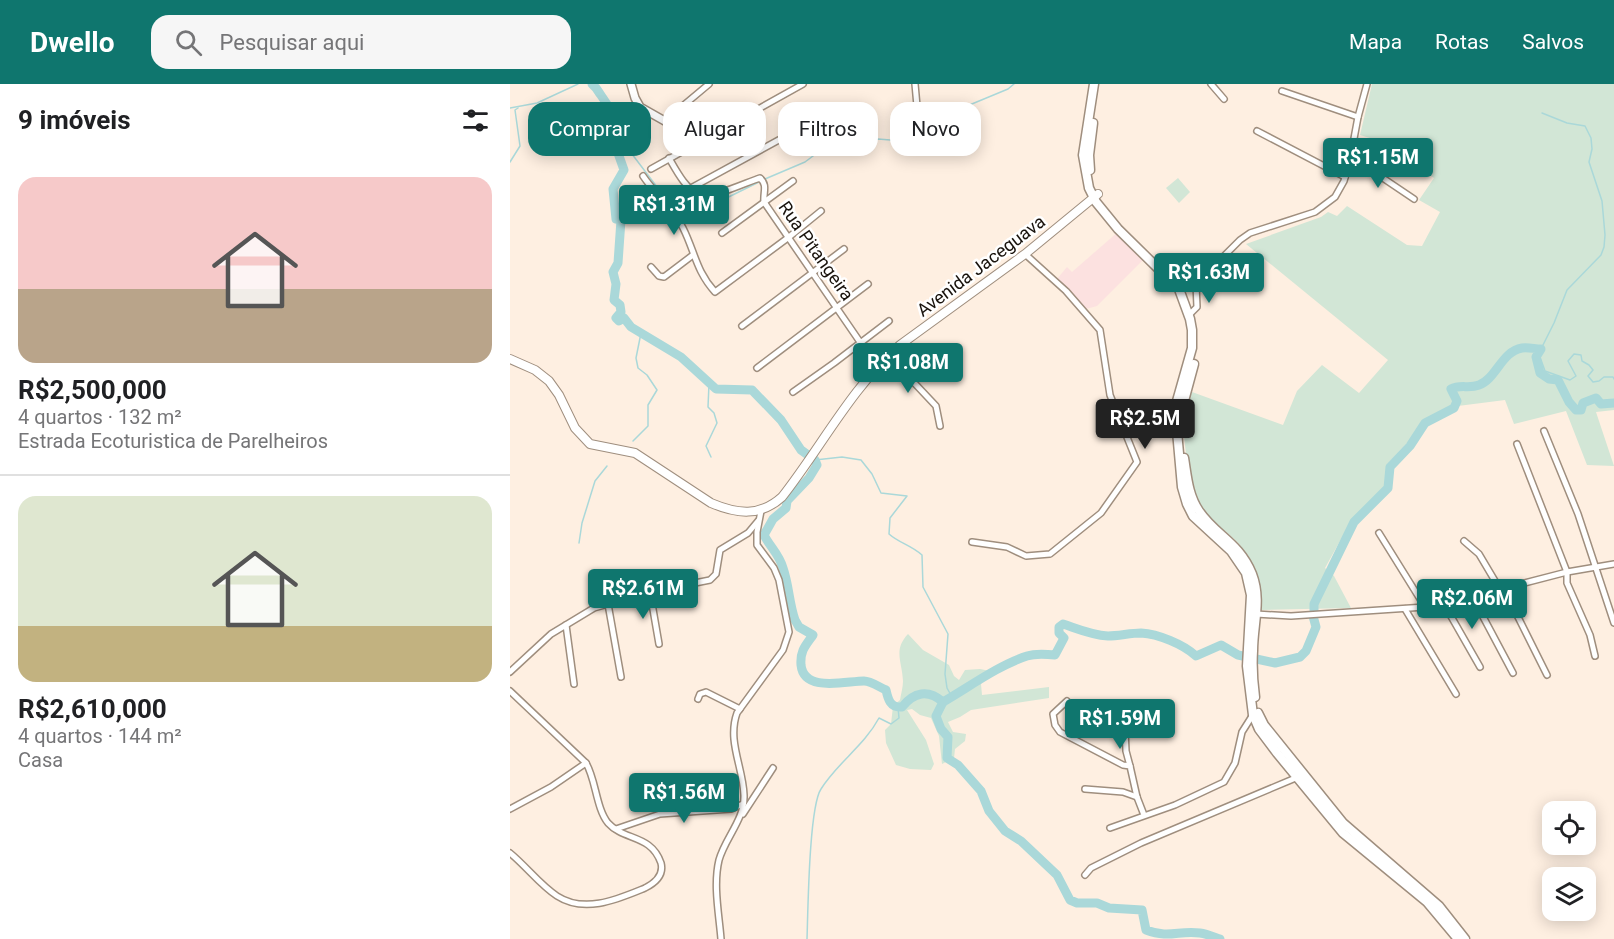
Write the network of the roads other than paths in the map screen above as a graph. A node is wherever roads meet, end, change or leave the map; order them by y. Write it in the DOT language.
graph roads {
  1 [pos="640,84"];
  2 [pos="709,84"];
  3 [pos="802,84"];
  4 [pos="915,84"];
  5 [pos="1094,84"];
  6 [pos="1099,84"];
  7 [pos="1211,84"];
  8 [pos="1367,84"];
  9 [pos="632,87"];
  10 [pos="1282,90"];
  11 [pos="1224,99"];
  12 [pos="688,102"];
  13 [pos="917,102"];
  14 [pos="766,104"];
  15 [pos="1358,117"];
  16 [pos="663,118"];
  17 [pos="1257,131"];
  18 [pos="778,140"];
  19 [pos="674,156"];
  20 [pos="669,159"];
  21 [pos="1350,160"];
  22 [pos="651,169"];
  23 [pos="643,176"];
  24 [pos="1345,177"];
  25 [pos="793,181"];
  26 [pos="691,188"];
  27 [pos="1096,195"];
  28 [pos="1414,200"];
  29 [pos="764,202"];
  30 [pos="821,211"];
  31 [pos="722,233"];
  32 [pos="789,237"];
  33 [pos="844,249"];
  34 [pos="1026,254"];
  35 [pos="693,255"];
  36 [pos="651,267"];
  37 [pos="813,272"];
  38 [pos="868,284"];
  39 [pos="1196,284"];
  40 [pos="1181,288"];
  41 [pos="837,307"];
  42 [pos="1191,314"];
  43 [pos="889,321"];
  44 [pos="742,326"];
  45 [pos="860,342"];
  46 [pos="888,355"];
  47 [pos="510,359"];
  48 [pos="757,368"];
  49 [pos="793,392"];
  50 [pos="940,426"];
  51 [pos="1544,431"];
  52 [pos="1517,444"];
  53 [pos="761,511"];
  54 [pos="759,520"];
  55 [pos="1379,533"];
  56 [pos="1464,541"];
  57 [pos="972,542"];
  58 [pos="1613,565"];
  59 [pos="1595,567"];
  60 [pos="1567,572"];
  61 [pos="1499,589"];
  62 [pos="650,592"];
  63 [pos="1251,595"];
  64 [pos="1472,596"];
  65 [pos="608,604"];
  66 [pos="1444,604"];
  67 [pos="1425,607"];
  68 [pos="1405,609"];
  69 [pos="1257,614"];
  70 [pos="1614,623"];
  71 [pos="566,625"];
  72 [pos="659,644"];
  73 [pos="1249,647"];
  74 [pos="1595,656"];
  75 [pos="1480,667"];
  76 [pos="510,672"];
  77 [pos="1513,673"];
  78 [pos="1547,675"];
  79 [pos="621,677"];
  80 [pos="574,684"];
  81 [pos="510,691"];
  82 [pos="1456,694"];
  83 [pos="698,699"];
  84 [pos="1067,701"];
  85 [pos="740,709"];
  86 [pos="1255,712"];
  87 [pos="1125,729"];
  88 [pos="586,763"];
  89 [pos="1130,766"];
  90 [pos="773,768"];
  91 [pos="1299,775"];
  92 [pos="1085,789"];
  93 [pos="1137,797"];
  94 [pos="743,804"];
  95 [pos="510,809"];
  96 [pos="1144,815"];
  97 [pos="740,817"];
  98 [pos="1110,828"];
  99 [pos="616,829"];
  100 [pos="510,853"];
  101 [pos="1085,875"];
  102 [pos="721,939"];
  103 [pos="1459,939"];
  1 -- 9 [label="street"];
  2 -- 12 [label="street"];
  3 -- 14 [label="street"];
  4 -- 13 [label="street"];
  5 -- 27 [label="main road"];
  6 -- 27 [label="main road"];
  7 -- 11 [label="street"];
  8 -- 15 [label="street"];
  9 -- 16 [label="street"];
  10 -- 15 [label="street"];
  15 -- 21 [label="street"];
  17 -- 24 [label="street"];
  18 -- 26 [label="street"];
  19 -- 20 [label="street"];
  20 -- 22 [label="street"];
  20 -- 26 [label="street"];
  21 -- 24 [label="street"];
  21 -- 28 [label="street"];
  23 -- 35 [label="street"];
  24 -- 39 [label="street"];
  25 -- 29 [label="street"];
  26 -- 29 [label="street, Rua Pitangeira"];
  27 -- 34 [label="main road, Avenida Jaceguava"];
  27 -- 40 [label="main road"];
  29 -- 31 [label="street"];
  29 -- 32 [label="street, Rua Pitangeira"];
  30 -- 32 [label="street"];
  32 -- 35 [label="street"];
  32 -- 37 [label="street, Rua Pitangeira"];
  33 -- 37 [label="street"];
  34 -- 46 [label="main road, Avenida Jaceguava"];
  34 -- 57 [label="street"];
  35 -- 36 [label="street"];
  37 -- 41 [label="street, Rua Pitangeira"];
  37 -- 44 [label="street"];
  38 -- 41 [label="street"];
  39 -- 40 [label="street"];
  39 -- 42 [label="street"];
  40 -- 42 [label="main road"];
  41 -- 45 [label="street, Rua Pitangeira"];
  41 -- 48 [label="street"];
  42 -- 63 [label="main road"];
  42 -- 69 [label="main road"];
  43 -- 45 [label="street"];
  45 -- 49 [label="street"];
  46 -- 50 [label="street"];
  46 -- 53 [label="main road, Avenida Jaceguava"];
  47 -- 53 [label="main road"];
  51 -- 59 [label="street"];
  52 -- 60 [label="street"];
  53 -- 54 [label="street"];
  54 -- 62 [label="street"];
  54 -- 85 [label="street"];
  55 -- 67 [label="street"];
  56 -- 61 [label="street"];
  58 -- 59 [label="street"];
  59 -- 60 [label="street"];
  59 -- 70 [label="street"];
  60 -- 61 [label="street"];
  60 -- 74 [label="street"];
  61 -- 64 [label="street"];
  61 -- 78 [label="street"];
  62 -- 65 [label="street"];
  62 -- 72 [label="street"];
  63 -- 69 [label="main road"];
  63 -- 73 [label="main road"];
  64 -- 66 [label="street"];
  64 -- 77 [label="street"];
  65 -- 71 [label="street"];
  65 -- 79 [label="street"];
  66 -- 67 [label="street"];
  66 -- 75 [label="street"];
  67 -- 68 [label="street"];
  68 -- 69 [label="street"];
  68 -- 82 [label="street"];
  69 -- 73 [label="main road"];
  71 -- 76 [label="street"];
  71 -- 80 [label="street"];
  73 -- 86 [label="main road"];
  81 -- 88 [label="street"];
  83 -- 85 [label="street"];
  84 -- 89 [label="street"];
  85 -- 94 [label="street"];
  86 -- 91 [label="main road"];
  86 -- 96 [label="street"];
  87 -- 89 [label="street"];
  88 -- 95 [label="street"];
  88 -- 99 [label="street"];
  89 -- 93 [label="street"];
  90 -- 97 [label="street"];
  91 -- 101 [label="street"];
  91 -- 103 [label="main road"];
  92 -- 93 [label="street"];
  93 -- 96 [label="street"];
  94 -- 97 [label="street"];
  94 -- 99 [label="street"];
  96 -- 98 [label="street"];
  97 -- 102 [label="street"];
  99 -- 100 [label="street"];
}
